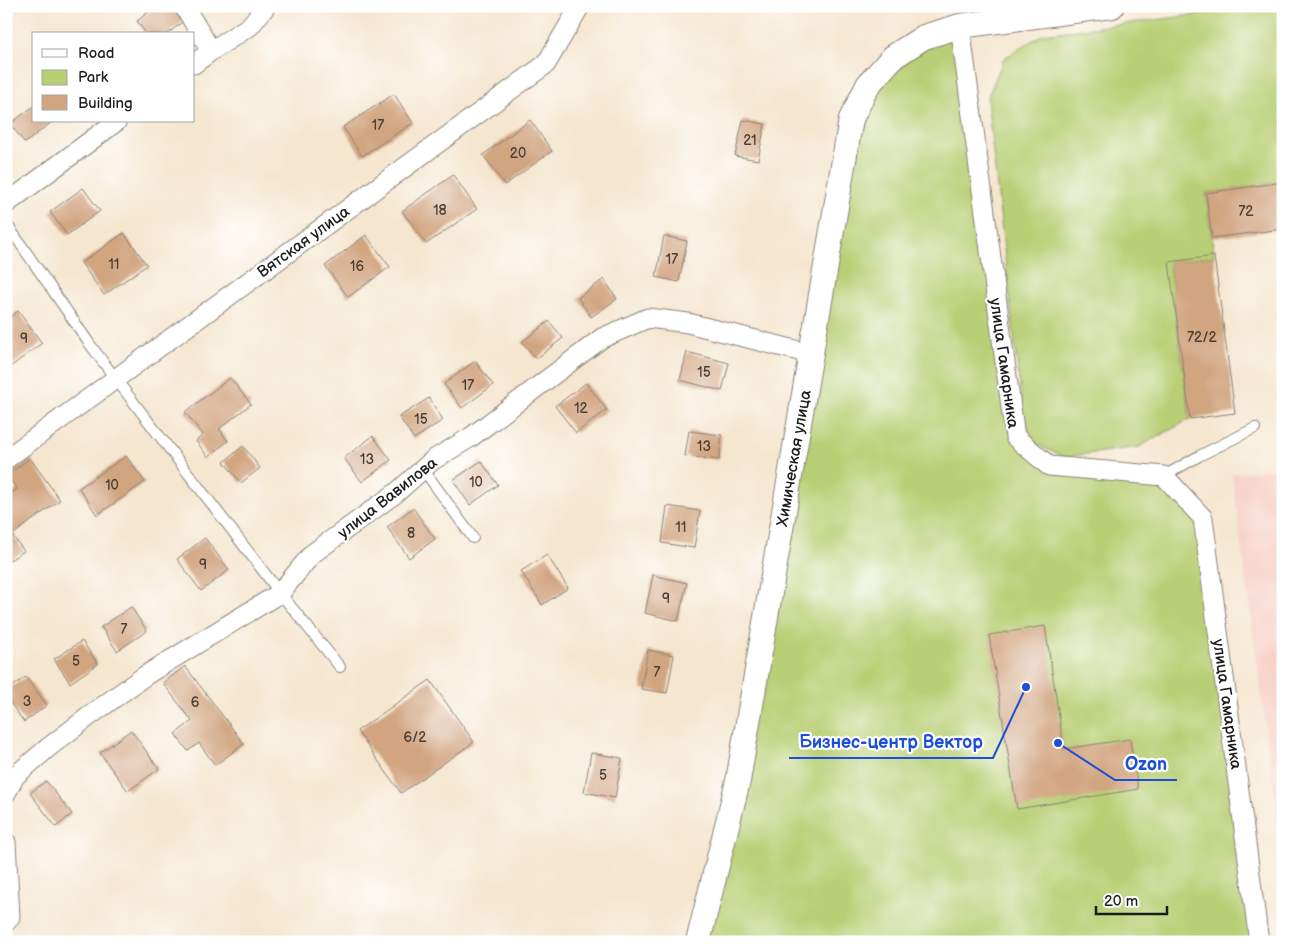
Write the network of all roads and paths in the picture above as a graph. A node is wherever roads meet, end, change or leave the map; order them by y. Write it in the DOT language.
graph roads {
  1 [pos="184,6"];
  2 [pos="266,6"];
  3 [pos="580,6"];
  4 [pos="1112,6"];
  5 [pos="959,16"];
  6 [pos="211,51"];
  7 [pos="195,63"];
  8 [pos="116,122"];
  9 [pos="6,204"];
  10 [pos="6,223"];
  11 [pos="811,354"];
  12 [pos="115,378"];
  13 [pos="1255,428"];
  14 [pos="6,459"];
  15 [pos="423,469"];
  16 [pos="1164,476"];
  17 [pos="473,538"];
  18 [pos="280,593"];
  19 [pos="340,667"];
  20 [pos="6,793"];
  21 [pos="6,842"];
  22 [pos="6,922"];
  23 [pos="698,942"];
  24 [pos="1259,942"];
  1 -- 6 [label="street"];
  2 -- 6 [label="street"];
  3 -- 12 [label="street, Вятская улица"];
  4 -- 5 [label="street, Химическая улица"];
  5 -- 11 [label="street, Химическая улица"];
  5 -- 16 [label="street, улица Гамарника"];
  6 -- 7 [label="street"];
  8 -- 9 [label="street"];
  10 -- 12 [label="lane"];
  11 -- 15 [label="street, улица Вавилова"];
  11 -- 23 [label="street, Химическая улица"];
  12 -- 14 [label="street, Вятская улица"];
  12 -- 18 [label="lane"];
  13 -- 16 [label="lane"];
  15 -- 17 [label="lane"];
  15 -- 18 [label="street, улица Вавилова"];
  16 -- 24 [label="street, улица Гамарника"];
  18 -- 19 [label="lane"];
  18 -- 20 [label="street, улица Вавилова"];
  21 -- 22 [label="street"];
}
